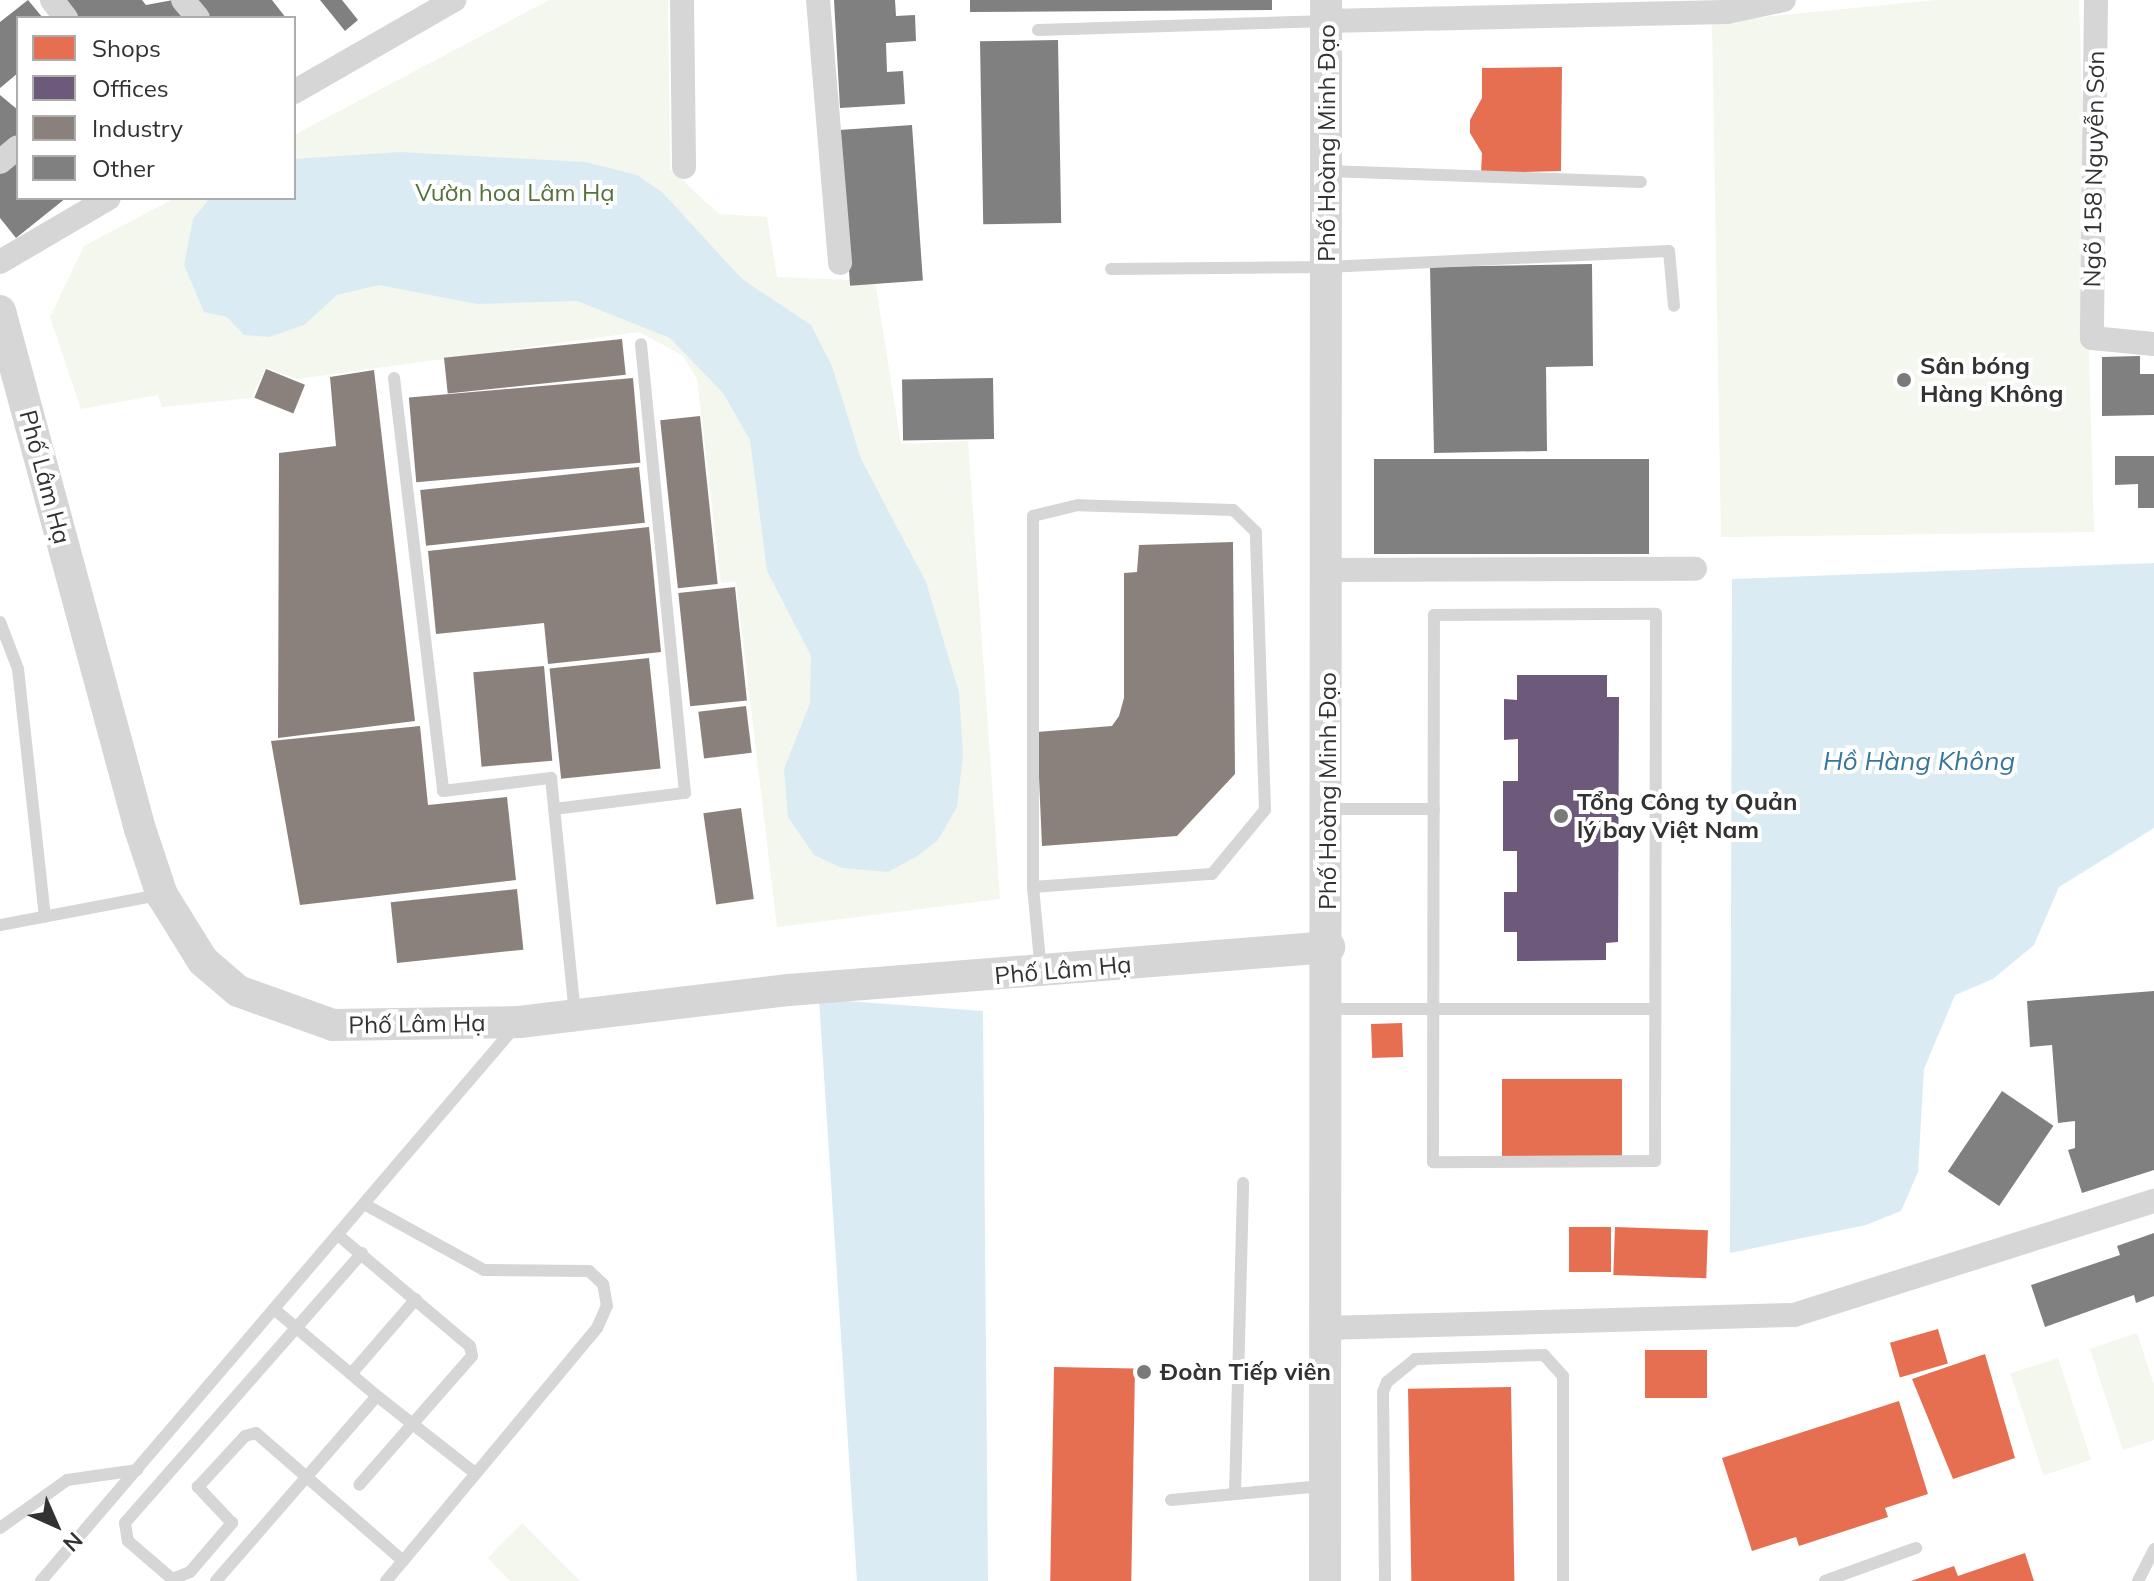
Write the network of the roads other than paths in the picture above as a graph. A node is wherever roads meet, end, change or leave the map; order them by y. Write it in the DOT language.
graph roads {
  1 [pos="52,0"];
  2 [pos="183,0"];
  3 [pos="454,0"];
  4 [pos="682,0"];
  5 [pos="818,0"];
  6 [pos="1784,0"];
  7 [pos="2096,0"];
  8 [pos="1326,11"];
  9 [pos="64,16"];
  10 [pos="196,16"];
  11 [pos="1038,30"];
  12 [pos="296,91"];
  13 [pos="16,149"];
  14 [pos="0,162"];
  15 [pos="684,167"];
  16 [pos="1327,171"];
  17 [pos="1641,182"];
  18 [pos="106,200"];
  19 [pos="0,262"];
  20 [pos="840,263"];
  21 [pos="1327,267"];
  22 [pos="1111,269"];
  23 [pos="1674,306"];
  24 [pos="0,311"];
  25 [pos="641,344"];
  26 [pos="2154,344"];
  27 [pos="394,378"];
  28 [pos="1695,569"];
  29 [pos="1328,570"];
  30 [pos="0,622"];
  31 [pos="554,809"];
  32 [pos="1328,809"];
  33 [pos="1434,809"];
  34 [pos="1033,887"];
  35 [pos="162,895"];
  36 [pos="45,917"];
  37 [pos="0,925"];
  38 [pos="1329,947"];
  39 [pos="1041,973"];
  40 [pos="1328,1009"];
  41 [pos="1434,1009"];
  42 [pos="1655,1009"];
  43 [pos="575,1015"];
  44 [pos="519,1022"];
  45 [pos="1243,1183"];
  46 [pos="2154,1201"];
  47 [pos="364,1204"];
  48 [pos="338,1235"];
  49 [pos="362,1253"];
  50 [pos="416,1299"];
  51 [pos="274,1309"];
  52 [pos="1325,1328"];
  53 [pos="299,1330"];
  54 [pos="351,1374"];
  55 [pos="377,1396"];
  56 [pos="412,1423"];
  57 [pos="137,1470"];
  58 [pos="475,1473"];
  59 [pos="307,1478"];
  60 [pos="359,1485"];
  61 [pos="1326,1486"];
  62 [pos="1235,1494"];
  63 [pos="1171,1500"];
  64 [pos="0,1528"];
  65 [pos="1916,1548"];
  66 [pos="2154,1549"];
  67 [pos="403,1561"];
  68 [pos="41,1581"];
  69 [pos="216,1581"];
  70 [pos="386,1581"];
  71 [pos="1325,1581"];
  72 [pos="1385,1581"];
  73 [pos="1563,1581"];
  74 [pos="1825,1581"];
  75 [pos="2138,1581"];
  1 -- 9 [label="street"];
  2 -- 10 [label="street"];
  3 -- 12 [label="street"];
  4 -- 15 [label="street"];
  5 -- 20 [label="street"];
  6 -- 8 [label="street"];
  7 -- 26 [label="street, Ngõ 158 Nguyễn Sơn"];
  8 -- 11 [label="lane"];
  8 -- 16 [label="street, Phố Hoàng Minh Đạo"];
  13 -- 14 [label="street"];
  16 -- 17 [label="lane"];
  16 -- 21 [label="street, Phố Hoàng Minh Đạo"];
  18 -- 19 [label="street"];
  21 -- 22 [label="lane"];
  21 -- 23 [label="lane"];
  21 -- 29 [label="street, Phố Hoàng Minh Đạo"];
  24 -- 35 [label="street, Phố Lâm Hạ"];
  25 -- 31 [label="lane"];
  27 -- 31 [label="lane"];
  28 -- 29 [label="street"];
  29 -- 32 [label="street, Phố Hoàng Minh Đạo"];
  30 -- 36 [label="lane"];
  31 -- 43 [label="lane"];
  32 -- 33 [label="lane"];
  32 -- 38 [label="street, Phố Hoàng Minh Đạo"];
  33 -- 41 [label="lane"];
  33 -- 42 [label="lane"];
  34 -- 34 [label="lane"];
  34 -- 39 [label="lane"];
  35 -- 36 [label="lane"];
  35 -- 44 [label="street, Phố Lâm Hạ"];
  36 -- 37 [label="lane"];
  38 -- 39 [label="street, Phố Lâm Hạ"];
  38 -- 40 [label="street, Phố Hoàng Minh Đạo"];
  39 -- 43 [label="street, Phố Lâm Hạ"];
  40 -- 41 [label="lane"];
  40 -- 52 [label="street, Phố Hoàng Minh Đạo"];
  41 -- 42 [label="lane"];
  41 -- 42 [label="lane"];
  43 -- 44 [label="street, Phố Lâm Hạ"];
  44 -- 47 [label="lane"];
  45 -- 62 [label="lane"];
  46 -- 52 [label="street"];
  47 -- 48 [label="lane"];
  47 -- 58 [label="lane"];
  48 -- 49 [label="lane"];
  48 -- 51 [label="lane"];
  49 -- 50 [label="lane"];
  49 -- 53 [label="lane"];
  50 -- 54 [label="lane"];
  50 -- 56 [label="lane"];
  51 -- 53 [label="lane"];
  51 -- 57 [label="lane"];
  52 -- 61 [label="street, Phố Hoàng Minh Đạo"];
  53 -- 54 [label="lane"];
  53 -- 59 [label="lane"];
  54 -- 55 [label="lane"];
  55 -- 56 [label="lane"];
  55 -- 59 [label="lane"];
  56 -- 58 [label="lane"];
  56 -- 60 [label="lane"];
  57 -- 64 [label="lane"];
  57 -- 68 [label="lane"];
  58 -- 67 [label="lane"];
  59 -- 67 [label="lane"];
  59 -- 69 [label="lane"];
  61 -- 62 [label="lane"];
  61 -- 71 [label="street, Phố Hoàng Minh Đạo"];
  62 -- 63 [label="lane"];
  65 -- 74 [label="lane"];
  66 -- 75 [label="lane"];
  67 -- 70 [label="lane"];
  72 -- 73 [label="lane"];
}
